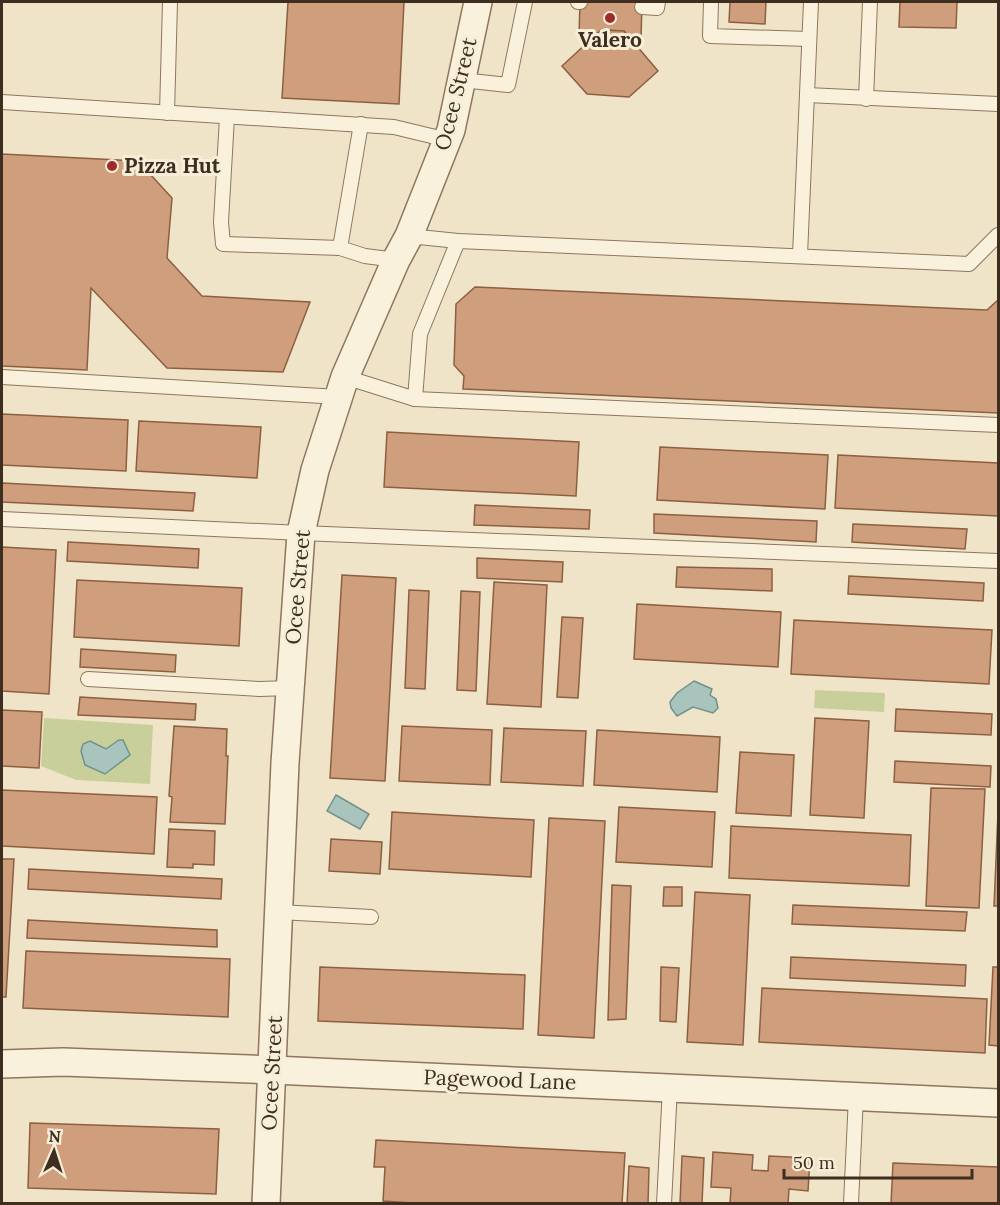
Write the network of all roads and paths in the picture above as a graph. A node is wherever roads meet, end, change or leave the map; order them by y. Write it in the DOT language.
graph roads {
  1 [pos="170,2"];
  2 [pos="478,2"];
  3 [pos="525,2"];
  4 [pos="658,2"];
  5 [pos="711,2"];
  6 [pos="811,2"];
  7 [pos="870,2"];
  8 [pos="642,7"];
  9 [pos="809,39"];
  10 [pos="462,80"];
  11 [pos="807,95"];
  12 [pos="866,99"];
  13 [pos="2,102"];
  14 [pos="999,104"];
  15 [pos="167,113"];
  16 [pos="227,117"];
  17 [pos="361,124"];
  18 [pos="448,140"];
  19 [pos="999,235"];
  20 [pos="409,236"];
  21 [pos="458,241"];
  22 [pos="340,248"];
  23 [pos="800,255"];
  24 [pos="396,260"];
  25 [pos="2,377"];
  26 [pos="342,387"];
  27 [pos="415,399"];
  28 [pos="999,425"];
  29 [pos="2,519"];
  30 [pos="301,533"];
  31 [pos="999,561"];
  32 [pos="88,679"];
  33 [pos="290,688"];
  34 [pos="279,912"];
  35 [pos="370,917"];
  36 [pos="2,1064"];
  37 [pos="273,1070"];
  38 [pos="670,1087"];
  39 [pos="856,1096"];
  40 [pos="999,1103"];
  41 [pos="266,1203"];
  42 [pos="664,1203"];
  43 [pos="851,1203"];
  1 -- 15 [label="lane"];
  2 -- 10 [label="street, Ocee Street"];
  3 -- 10 [label="lane"];
  4 -- 8 [label="lane"];
  5 -- 9 [label="lane"];
  6 -- 9 [label="lane"];
  7 -- 12 [label="lane"];
  9 -- 11 [label="lane"];
  10 -- 18 [label="street, Ocee Street"];
  11 -- 12 [label="lane"];
  11 -- 23 [label="lane"];
  12 -- 14 [label="lane"];
  13 -- 15 [label="lane"];
  15 -- 16 [label="lane"];
  16 -- 17 [label="lane"];
  16 -- 22 [label="lane"];
  17 -- 18 [label="lane"];
  17 -- 22 [label="lane"];
  18 -- 20 [label="street, Ocee Street"];
  19 -- 23 [label="lane"];
  20 -- 21 [label="lane"];
  20 -- 24 [label="street, Ocee Street"];
  21 -- 23 [label="lane"];
  21 -- 27 [label="lane"];
  22 -- 24 [label="lane"];
  24 -- 26 [label="street, Ocee Street"];
  25 -- 26 [label="lane"];
  26 -- 27 [label="lane"];
  26 -- 30 [label="street, Ocee Street"];
  27 -- 28 [label="lane"];
  29 -- 30 [label="lane"];
  30 -- 31 [label="lane"];
  30 -- 33 [label="street, Ocee Street"];
  32 -- 33 [label="lane"];
  33 -- 34 [label="street, Ocee Street"];
  34 -- 35 [label="lane"];
  34 -- 37 [label="street, Ocee Street"];
  36 -- 37 [label="street, Pagewood Lane"];
  37 -- 38 [label="street, Pagewood Lane"];
  37 -- 41 [label="street, Ocee Street"];
  38 -- 39 [label="street, Pagewood Lane"];
  38 -- 42 [label="lane"];
  39 -- 40 [label="street, Pagewood Lane"];
  39 -- 43 [label="lane"];
}
